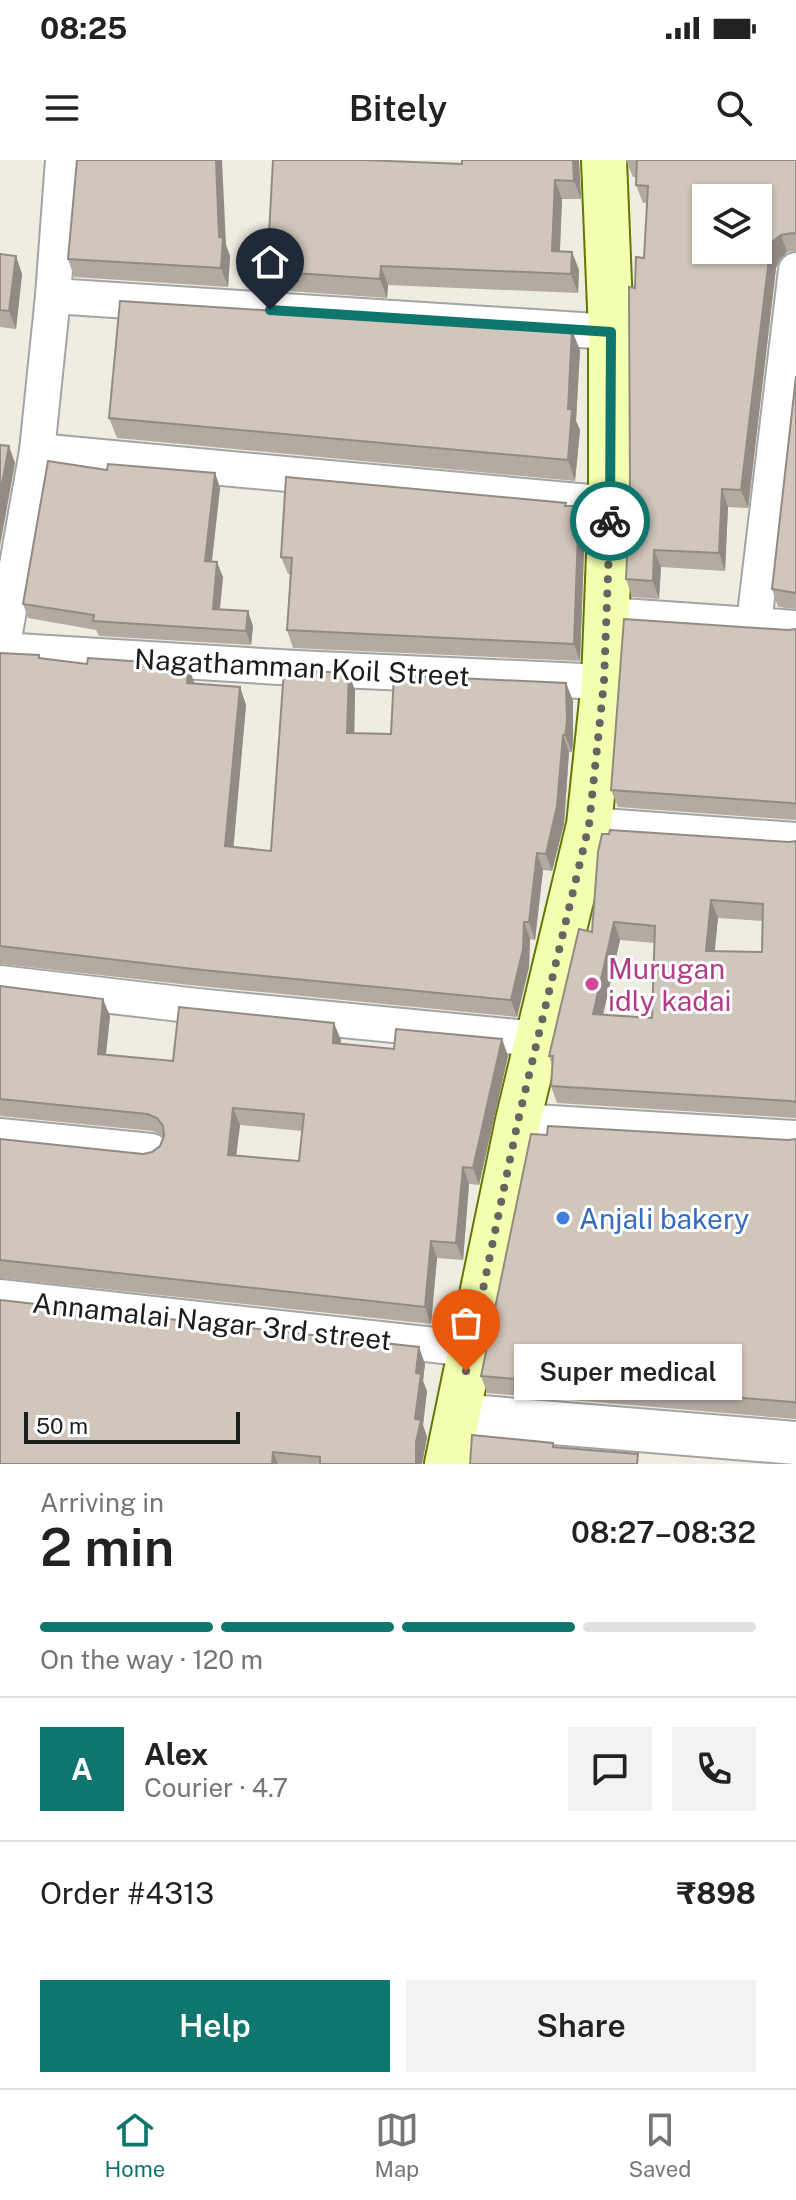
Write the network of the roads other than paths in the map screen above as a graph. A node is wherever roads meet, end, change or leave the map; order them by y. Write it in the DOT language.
graph roads {
  1 [pos="63,160"];
  2 [pos="604,160"];
  3 [pos="796,270"];
  4 [pos="53,296"];
  5 [pos="794,317"];
  6 [pos="611,332"];
  7 [pos="37,451"];
  8 [pos="611,504"];
  9 [pos="607,615"];
  10 [pos="754,623"];
  11 [pos="796,628"];
  12 [pos="1,650"];
  13 [pos="604,682"];
  14 [pos="589,825"];
  15 [pos="796,840"];
  16 [pos="0,983"];
  17 [pos="537,1039"];
  18 [pos="518,1121"];
  19 [pos="0,1136"];
  20 [pos="796,1138"];
  21 [pos="151,1151"];
  22 [pos="0,1297"];
  23 [pos="471,1349"];
  24 [pos="457,1415"];
  25 [pos="796,1443"];
  26 [pos="447,1464"];
  1 -- 4 [label="street"];
  2 -- 6 [label="main road"];
  3 -- 5 [label="street"];
  4 -- 6 [label="street"];
  4 -- 7 [label="street"];
  5 -- 10 [label="street"];
  6 -- 8 [label="main road"];
  7 -- 8 [label="street"];
  7 -- 12 [label="street"];
  8 -- 9 [label="main road"];
  9 -- 10 [label="street"];
  9 -- 13 [label="main road"];
  10 -- 11 [label="street"];
  12 -- 13 [label="street, Nagathamman Koil Street"];
  13 -- 14 [label="main road"];
  14 -- 15 [label="street"];
  14 -- 17 [label="main road"];
  16 -- 17 [label="street"];
  17 -- 18 [label="main road"];
  18 -- 20 [label="street"];
  18 -- 23 [label="main road"];
  19 -- 21 [label="street"];
  22 -- 23 [label="street, Annamalai Nagar 3rd street"];
  23 -- 24 [label="main road"];
  24 -- 25 [label="street"];
  24 -- 26 [label="main road"];
}
